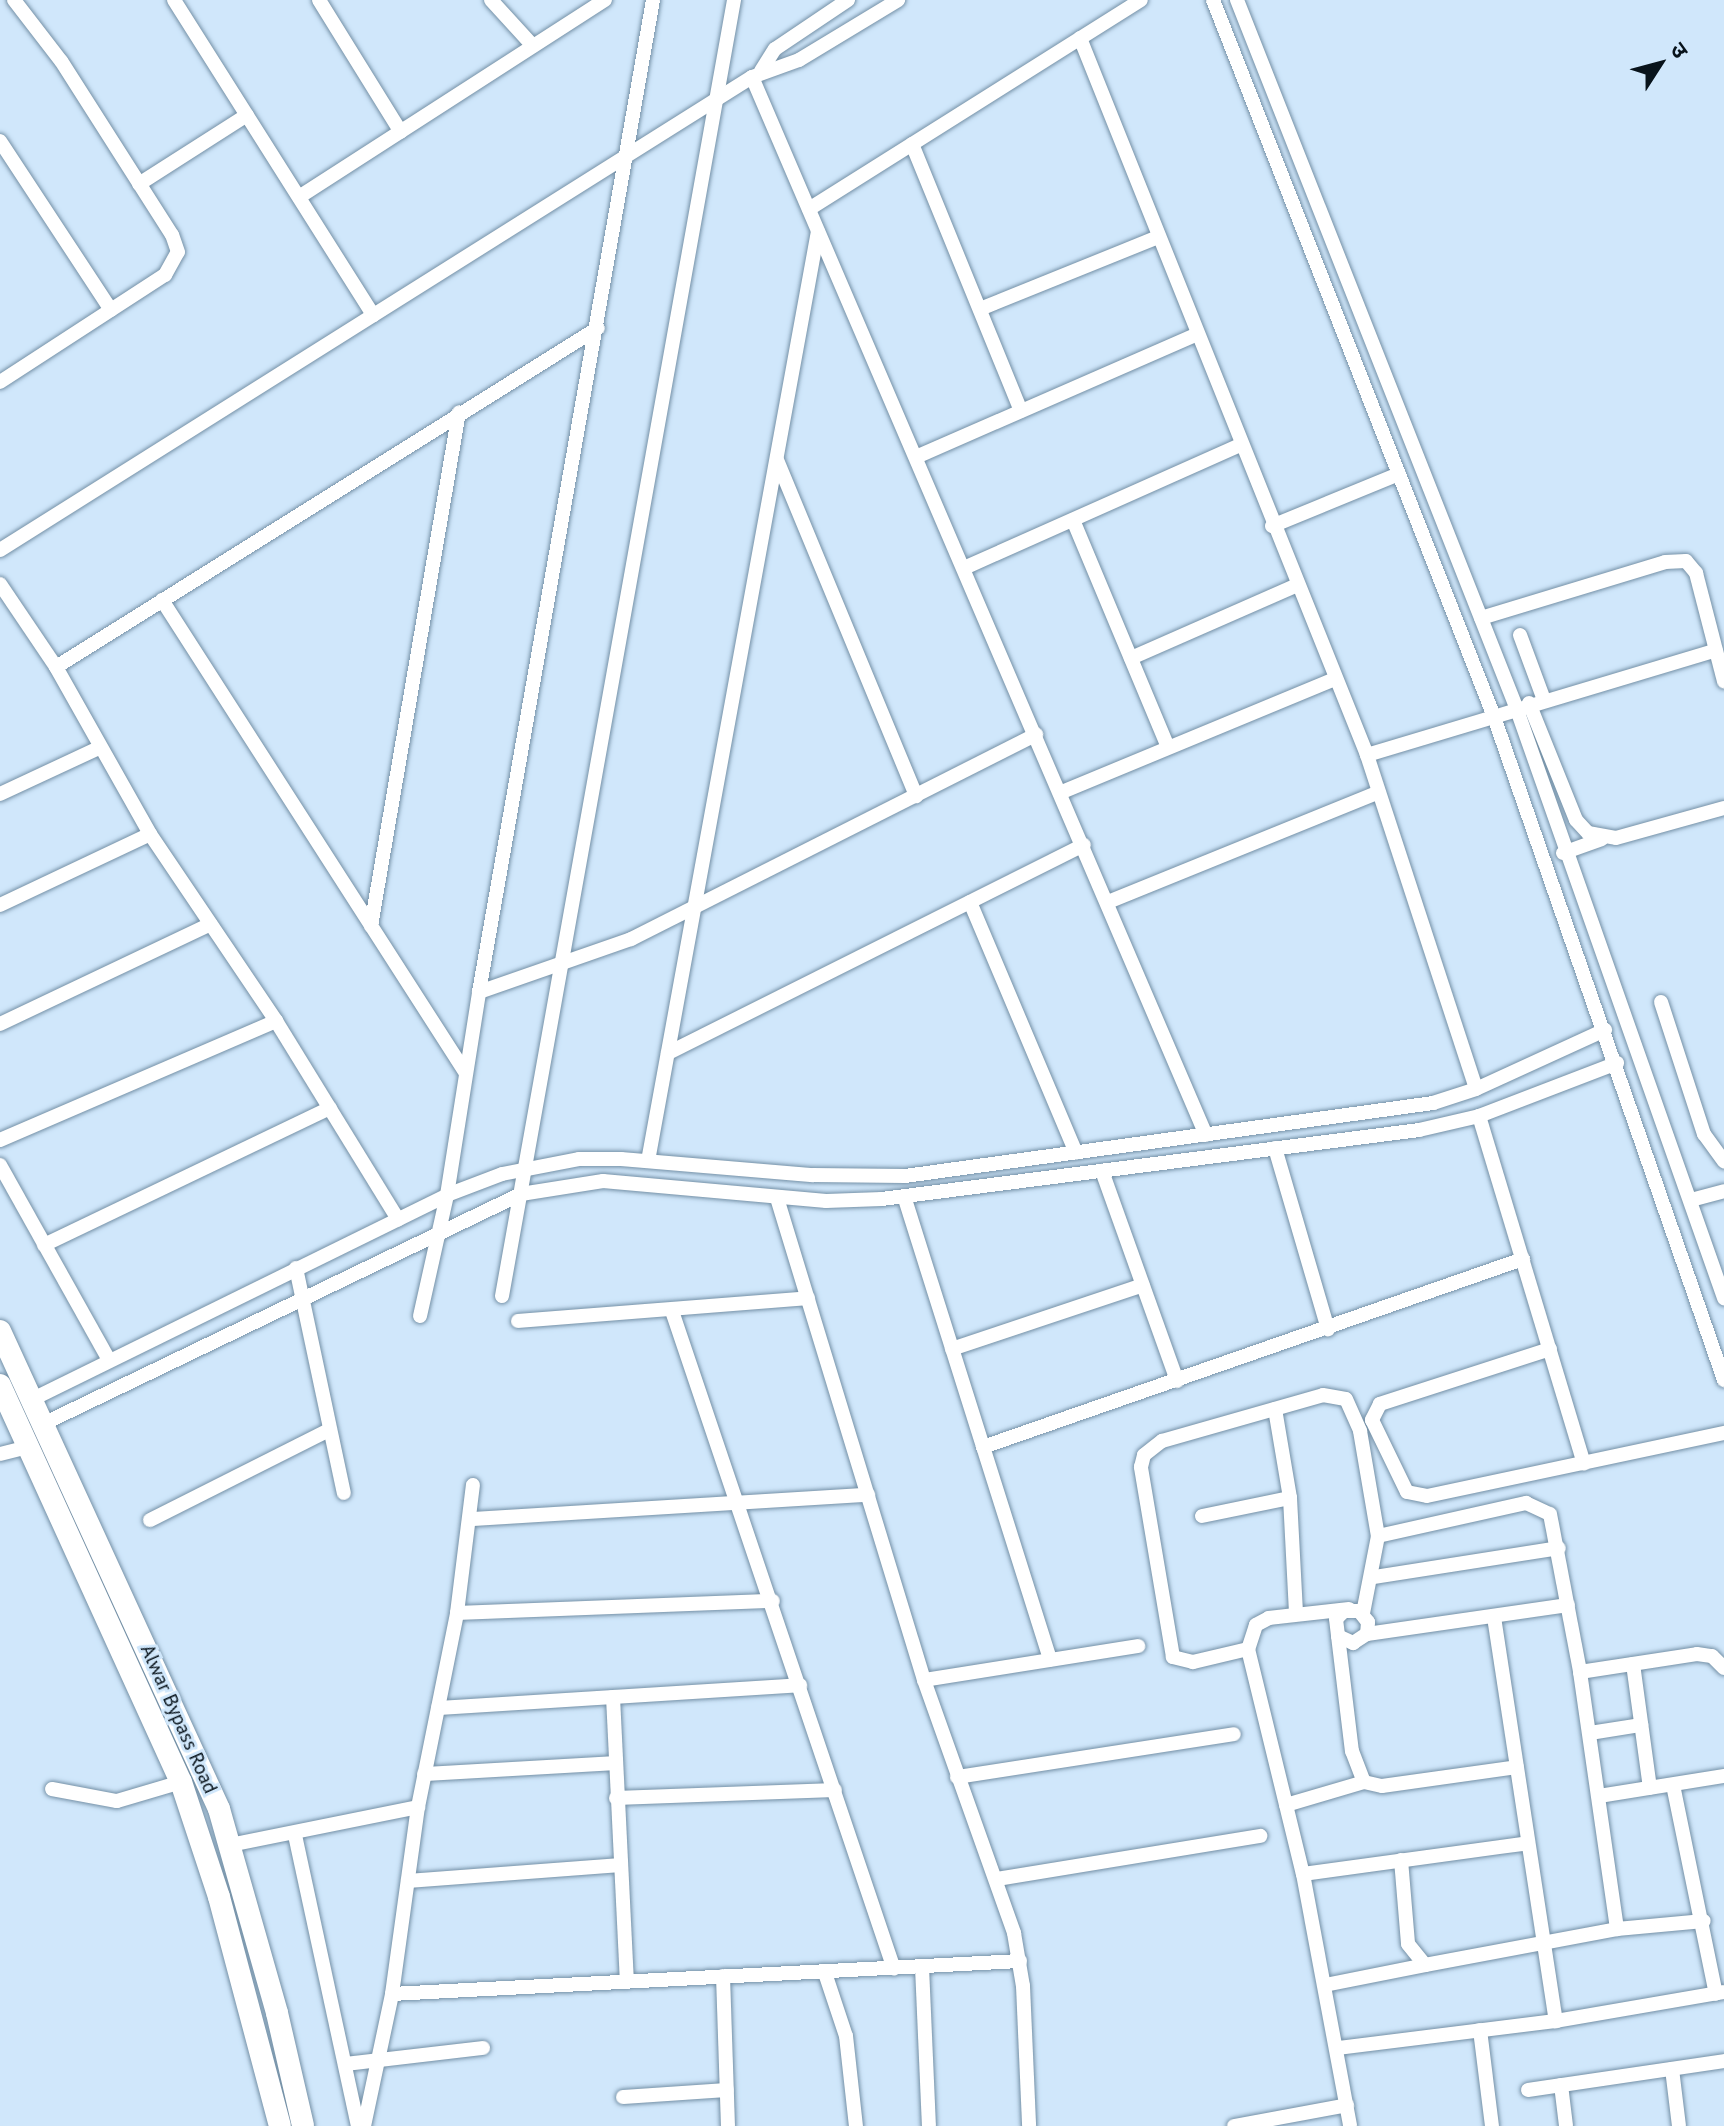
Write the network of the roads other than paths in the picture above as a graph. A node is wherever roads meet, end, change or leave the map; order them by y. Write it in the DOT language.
graph roads {
  1 [pos="14,0"];
  2 [pos="174,0"];
  3 [pos="319,0"];
  4 [pos="491,0"];
  5 [pos="605,0"];
  6 [pos="653,0"];
  7 [pos="734,0"];
  8 [pos="848,0"];
  9 [pos="898,0"];
  10 [pos="1141,0"];
  11 [pos="1213,0"];
  12 [pos="1237,0"];
  13 [pos="1080,38"];
  14 [pos="533,46"];
  15 [pos="756,74"];
  16 [pos="717,99"];
  17 [pos="247,115"];
  18 [pos="401,132"];
  19 [pos="0,141"];
  20 [pos="912,144"];
  21 [pos="629,152"];
  22 [pos="139,184"];
  23 [pos="299,197"];
  24 [pos="809,209"];
  25 [pos="818,231"];
  26 [pos="1158,237"];
  27 [pos="980,309"];
  28 [pos="111,310"];
  29 [pos="373,315"];
  30 [pos="598,328"];
  31 [pos="1197,334"];
  32 [pos="0,382"];
  33 [pos="1021,411"];
  34 [pos="459,412"];
  35 [pos="1240,445"];
  36 [pos="916,457"];
  37 [pos="777,459"];
  38 [pos="1399,474"];
  39 [pos="1073,520"];
  40 [pos="1272,526"];
  41 [pos="0,550"];
  42 [pos="964,568"];
  43 [pos="0,584"];
  44 [pos="1295,586"];
  45 [pos="162,600"];
  46 [pos="1481,618"];
  47 [pos="1520,635"];
  48 [pos="1716,650"];
  49 [pos="1131,658"];
  50 [pos="56,667"];
  51 [pos="1332,680"];
  52 [pos="1724,681"];
  53 [pos="1529,703"];
  54 [pos="1493,714"];
  55 [pos="1036,734"];
  56 [pos="101,747"];
  57 [pos="1168,747"];
  58 [pos="1367,755"];
  59 [pos="1062,792"];
  60 [pos="1379,792"];
  61 [pos="0,794"];
  62 [pos="916,796"];
  63 [pos="1724,808"];
  64 [pos="150,834"];
  65 [pos="1602,839"];
  66 [pos="1084,845"];
  67 [pos="1563,853"];
  68 [pos="970,902"];
  69 [pos="1108,902"];
  70 [pos="0,905"];
  71 [pos="695,909"];
  72 [pos="211,924"];
  73 [pos="371,926"];
  74 [pos="563,963"];
  75 [pos="479,992"];
  76 [pos="1661,1002"];
  77 [pos="276,1021"];
  78 [pos="0,1024"];
  79 [pos="1605,1030"];
  80 [pos="668,1053"];
  81 [pos="1617,1063"];
  82 [pos="465,1072"];
  83 [pos="1476,1089"];
  84 [pos="330,1108"];
  85 [pos="1479,1116"];
  86 [pos="1206,1135"];
  87 [pos="0,1140"];
  88 [pos="1275,1148"];
  89 [pos="1076,1153"];
  90 [pos="648,1161"];
  91 [pos="1724,1162"];
  92 [pos="0,1165"];
  93 [pos="525,1169"];
  94 [pos="1102,1171"];
  95 [pos="1724,1191"];
  96 [pos="521,1194"];
  97 [pos="447,1195"];
  98 [pos="904,1196"];
  99 [pos="777,1198"];
  100 [pos="1691,1200"];
  101 [pos="398,1219"];
  102 [pos="438,1233"];
  103 [pos="44,1245"];
  104 [pos="1523,1259"];
  105 [pos="296,1268"];
  106 [pos="1143,1285"];
  107 [pos="502,1296"];
  108 [pos="303,1297"];
  109 [pos="808,1298"];
  110 [pos="1724,1298"];
  111 [pos="672,1311"];
  112 [pos="420,1316"];
  113 [pos="518,1321"];
  114 [pos="1328,1329"];
  115 [pos="0,1331"];
  116 [pos="952,1349"];
  117 [pos="1550,1349"];
  118 [pos="109,1360"];
  119 [pos="1724,1380"];
  120 [pos="1177,1381"];
  121 [pos="0,1385"];
  122 [pos="33,1399"];
  123 [pos="1275,1409"];
  124 [pos="45,1423"];
  125 [pos="329,1430"];
  126 [pos="1724,1433"];
  127 [pos="29,1447"];
  128 [pos="983,1447"];
  129 [pos="0,1454"];
  130 [pos="1584,1463"];
  131 [pos="473,1485"];
  132 [pos="344,1493"];
  133 [pos="868,1495"];
  134 [pos="1290,1498"];
  135 [pos="740,1503"];
  136 [pos="1202,1516"];
  137 [pos="472,1519"];
  138 [pos="150,1520"];
  139 [pos="1378,1536"];
  140 [pos="1559,1548"];
  141 [pos="1374,1577"];
  142 [pos="773,1601"];
  143 [pos="1568,1605"];
  144 [pos="1356,1611"];
  145 [pos="1296,1612"];
  146 [pos="457,1613"];
  147 [pos="1494,1617"];
  148 [pos="1367,1634"];
  149 [pos="1338,1636"];
  150 [pos="1138,1646"];
  151 [pos="1248,1649"];
  152 [pos="1050,1660"];
  153 [pos="1633,1664"];
  154 [pos="1724,1668"];
  155 [pos="1580,1672"];
  156 [pos="924,1680"];
  157 [pos="800,1685"];
  158 [pos="613,1697"];
  159 [pos="438,1708"];
  160 [pos="1641,1725"];
  161 [pos="1590,1733"];
  162 [pos="1234,1734"];
  163 [pos="614,1763"];
  164 [pos="1517,1767"];
  165 [pos="424,1774"];
  166 [pos="1724,1776"];
  167 [pos="957,1777"];
  168 [pos="181,1782"];
  169 [pos="1364,1782"];
  170 [pos="1673,1785"];
  171 [pos="1650,1788"];
  172 [pos="52,1789"];
  173 [pos="835,1790"];
  174 [pos="1599,1796"];
  175 [pos="616,1798"];
  176 [pos="1286,1805"];
  177 [pos="418,1807"];
  178 [pos="295,1835"];
  179 [pos="1261,1836"];
  180 [pos="1528,1843"];
  181 [pos="230,1845"];
  182 [pos="1401,1860"];
  183 [pos="620,1865"];
  184 [pos="1303,1874"];
  185 [pos="997,1879"];
  186 [pos="408,1881"];
  187 [pos="1704,1921"];
  188 [pos="1617,1929"];
  189 [pos="1544,1945"];
  190 [pos="1020,1961"];
  191 [pos="1425,1965"];
  192 [pos="922,1967"];
  193 [pos="894,1969"];
  194 [pos="825,1973"];
  195 [pos="723,1976"];
  196 [pos="627,1981"];
  197 [pos="1325,1985"];
  198 [pos="1720,1993"];
  199 [pos="392,1994"];
  200 [pos="1556,2021"];
  201 [pos="1480,2030"];
  202 [pos="483,2048"];
  203 [pos="1338,2048"];
  204 [pos="379,2057"];
  205 [pos="1724,2061"];
  206 [pos="346,2064"];
  207 [pos="1672,2069"];
  208 [pos="1561,2085"];
  209 [pos="727,2090"];
  210 [pos="1528,2090"];
  211 [pos="623,2097"];
  212 [pos="1347,2105"];
  213 [pos="280,2126"];
  214 [pos="303,2126"];
  215 [pos="361,2126"];
  216 [pos="728,2126"];
  217 [pos="856,2126"];
  218 [pos="929,2126"];
  219 [pos="1029,2126"];
  220 [pos="1234,2126"];
  221 [pos="1350,2126"];
  222 [pos="1492,2126"];
  223 [pos="1566,2126"];
  224 [pos="1679,2126"];
  1 -- 22 [label="street"];
  2 -- 17 [label="street"];
  3 -- 18 [label="street"];
  4 -- 14 [label="street"];
  5 -- 14 [label="street"];
  6 -- 21 [label="street"];
  7 -- 16 [label="street"];
  8 -- 15 [label="street"];
  9 -- 15 [label="street"];
  10 -- 13 [label="street"];
  11 -- 38 [label="street"];
  12 -- 46 [label="street"];
  13 -- 20 [label="street"];
  13 -- 26 [label="street"];
  14 -- 18 [label="street"];
  15 -- 16 [label="street"];
  15 -- 24 [label="street"];
  16 -- 21 [label="street"];
  16 -- 74 [label="street"];
  17 -- 22 [label="street"];
  17 -- 23 [label="street"];
  18 -- 23 [label="street"];
  19 -- 28 [label="street"];
  20 -- 24 [label="street"];
  20 -- 27 [label="street"];
  21 -- 29 [label="street"];
  21 -- 30 [label="street"];
  22 -- 28 [label="street"];
  23 -- 29 [label="street"];
  24 -- 25 [label="street"];
  25 -- 36 [label="street"];
  25 -- 37 [label="street"];
  26 -- 27 [label="street"];
  26 -- 31 [label="street"];
  27 -- 33 [label="street"];
  28 -- 32 [label="street"];
  29 -- 41 [label="street"];
  30 -- 34 [label="street"];
  30 -- 75 [label="street"];
  31 -- 33 [label="street"];
  31 -- 35 [label="street"];
  33 -- 36 [label="street"];
  34 -- 45 [label="street"];
  34 -- 73 [label="street"];
  35 -- 39 [label="street"];
  35 -- 40 [label="street"];
  36 -- 42 [label="street"];
  37 -- 62 [label="street"];
  37 -- 71 [label="street"];
  38 -- 40 [label="street"];
  38 -- 54 [label="street"];
  39 -- 42 [label="street"];
  39 -- 49 [label="street"];
  40 -- 44 [label="street"];
  42 -- 55 [label="street"];
  43 -- 50 [label="street"];
  44 -- 49 [label="street"];
  44 -- 51 [label="street"];
  45 -- 50 [label="street"];
  45 -- 73 [label="street"];
  46 -- 48 [label="street"];
  46 -- 53 [label="street"];
  47 -- 53 [label="street"];
  48 -- 52 [label="street"];
  48 -- 53 [label="street"];
  49 -- 57 [label="street"];
  50 -- 56 [label="street"];
  51 -- 57 [label="street"];
  51 -- 58 [label="street"];
  53 -- 54 [label="street"];
  53 -- 65 [label="street"];
  53 -- 67 [label="street"];
  54 -- 58 [label="street"];
  54 -- 79 [label="street"];
  55 -- 59 [label="street"];
  55 -- 62 [label="street"];
  56 -- 61 [label="street"];
  56 -- 64 [label="street"];
  57 -- 59 [label="street"];
  58 -- 60 [label="street"];
  59 -- 66 [label="street"];
  60 -- 69 [label="street"];
  60 -- 83 [label="street"];
  62 -- 71 [label="street"];
  63 -- 65 [label="street"];
  64 -- 70 [label="street"];
  64 -- 72 [label="street"];
  65 -- 67 [label="street"];
  66 -- 68 [label="street"];
  66 -- 69 [label="street"];
  67 -- 100 [label="street"];
  68 -- 80 [label="street"];
  68 -- 89 [label="street"];
  69 -- 86 [label="street"];
  71 -- 74 [label="street"];
  71 -- 80 [label="street"];
  72 -- 77 [label="street"];
  72 -- 78 [label="street"];
  73 -- 82 [label="street"];
  74 -- 75 [label="street"];
  74 -- 93 [label="street"];
  75 -- 82 [label="street"];
  76 -- 91 [label="street"];
  77 -- 84 [label="street"];
  77 -- 87 [label="street"];
  79 -- 81 [label="street"];
  79 -- 83 [label="street"];
  80 -- 90 [label="street"];
  81 -- 85 [label="street"];
  81 -- 119 [label="street"];
  82 -- 97 [label="street"];
  83 -- 86 [label="street"];
  84 -- 101 [label="street"];
  84 -- 103 [label="street"];
  85 -- 88 [label="street"];
  85 -- 104 [label="street"];
  86 -- 89 [label="street"];
  88 -- 94 [label="street"];
  88 -- 114 [label="street"];
  89 -- 90 [label="street"];
  90 -- 93 [label="street"];
  92 -- 103 [label="street"];
  93 -- 96 [label="street"];
  93 -- 97 [label="street"];
  94 -- 98 [label="street"];
  94 -- 106 [label="street"];
  95 -- 100 [label="street"];
  96 -- 99 [label="street"];
  96 -- 102 [label="street"];
  96 -- 107 [label="street"];
  97 -- 101 [label="street"];
  97 -- 102 [label="street"];
  98 -- 99 [label="street"];
  98 -- 116 [label="street"];
  99 -- 109 [label="street"];
  100 -- 110 [label="street"];
  101 -- 105 [label="street"];
  102 -- 108 [label="street"];
  102 -- 112 [label="street"];
  103 -- 118 [label="street"];
  104 -- 114 [label="street"];
  104 -- 117 [label="street"];
  105 -- 108 [label="street"];
  105 -- 118 [label="street"];
  106 -- 116 [label="street"];
  106 -- 120 [label="street"];
  108 -- 124 [label="street"];
  108 -- 125 [label="street"];
  109 -- 111 [label="street"];
  109 -- 133 [label="street"];
  111 -- 113 [label="street"];
  111 -- 135 [label="street"];
  114 -- 120 [label="street"];
  115 -- 122 [label="main road, Alwar Bypass Road"];
  116 -- 128 [label="street"];
  117 -- 130 [label="street"];
  117 -- 130 [label="street"];
  118 -- 122 [label="street"];
  120 -- 128 [label="street"];
  121 -- 127 [label="main road, Alwar Bypass Road"];
  122 -- 124 [label="main road, Alwar Bypass Road"];
  123 -- 134 [label="street"];
  123 -- 139 [label="street"];
  123 -- 151 [label="street"];
  124 -- 181 [label="main road, Alwar Bypass Road"];
  125 -- 132 [label="street"];
  125 -- 138 [label="street"];
  126 -- 130 [label="street"];
  127 -- 129 [label="street"];
  127 -- 168 [label="main road, Alwar Bypass Road"];
  128 -- 152 [label="street"];
  131 -- 137 [label="street"];
  133 -- 135 [label="street"];
  133 -- 156 [label="street"];
  134 -- 136 [label="street"];
  134 -- 145 [label="street"];
  135 -- 137 [label="street"];
  135 -- 142 [label="street"];
  137 -- 146 [label="street"];
  139 -- 140 [label="street"];
  139 -- 141 [label="street"];
  140 -- 141 [label="street"];
  140 -- 143 [label="street"];
  141 -- 144 [label="street"];
  142 -- 146 [label="street"];
  142 -- 157 [label="street"];
  143 -- 147 [label="street"];
  143 -- 155 [label="street"];
  144 -- 145 [label="street"];
  144 -- 148 [label="street"];
  144 -- 149 [label="street"];
  145 -- 151 [label="street"];
  146 -- 159 [label="street"];
  147 -- 148 [label="street"];
  147 -- 164 [label="street"];
  148 -- 149 [label="street"];
  149 -- 169 [label="street"];
  150 -- 152 [label="street"];
  151 -- 176 [label="street"];
  152 -- 156 [label="street"];
  153 -- 154 [label="street"];
  153 -- 155 [label="street"];
  153 -- 160 [label="street"];
  155 -- 161 [label="street"];
  156 -- 167 [label="street"];
  157 -- 158 [label="street"];
  157 -- 173 [label="street"];
  158 -- 159 [label="street"];
  158 -- 163 [label="street"];
  159 -- 165 [label="street"];
  160 -- 161 [label="street"];
  160 -- 171 [label="street"];
  161 -- 174 [label="street"];
  162 -- 167 [label="street"];
  163 -- 165 [label="street"];
  163 -- 175 [label="street"];
  164 -- 169 [label="street"];
  164 -- 180 [label="street"];
  165 -- 177 [label="street"];
  166 -- 170 [label="street"];
  167 -- 185 [label="street"];
  168 -- 172 [label="street"];
  168 -- 213 [label="main road, Alwar Bypass Road"];
  169 -- 176 [label="street"];
  170 -- 171 [label="street"];
  170 -- 187 [label="street"];
  171 -- 174 [label="street"];
  173 -- 175 [label="street"];
  173 -- 193 [label="street"];
  174 -- 188 [label="street"];
  175 -- 183 [label="street"];
  176 -- 184 [label="street"];
  177 -- 178 [label="street"];
  177 -- 186 [label="street"];
  178 -- 181 [label="street"];
  178 -- 206 [label="street"];
  179 -- 185 [label="street"];
  180 -- 182 [label="street"];
  180 -- 189 [label="street"];
  181 -- 214 [label="main road, Alwar Bypass Road"];
  182 -- 184 [label="street"];
  182 -- 191 [label="street"];
  183 -- 186 [label="street"];
  183 -- 196 [label="street"];
  184 -- 197 [label="street"];
  185 -- 190 [label="street"];
  186 -- 199 [label="street"];
  187 -- 188 [label="street"];
  187 -- 198 [label="street"];
  188 -- 189 [label="street"];
  189 -- 191 [label="street"];
  189 -- 200 [label="street"];
  190 -- 192 [label="street"];
  190 -- 219 [label="street"];
  191 -- 197 [label="street"];
  192 -- 193 [label="street"];
  192 -- 218 [label="street"];
  193 -- 194 [label="street"];
  194 -- 195 [label="street"];
  194 -- 217 [label="street"];
  195 -- 196 [label="street"];
  195 -- 209 [label="street"];
  196 -- 199 [label="street"];
  197 -- 203 [label="street"];
  198 -- 200 [label="street"];
  199 -- 204 [label="street"];
  200 -- 201 [label="street"];
  201 -- 203 [label="street"];
  201 -- 222 [label="street"];
  202 -- 204 [label="street"];
  203 -- 212 [label="street"];
  204 -- 206 [label="street"];
  204 -- 215 [label="street"];
  205 -- 207 [label="street"];
  206 -- 215 [label="street"];
  207 -- 208 [label="street"];
  207 -- 224 [label="street"];
  208 -- 210 [label="street"];
  208 -- 223 [label="street"];
  209 -- 211 [label="street"];
  209 -- 216 [label="street"];
  212 -- 220 [label="street"];
  212 -- 221 [label="street"];
}
